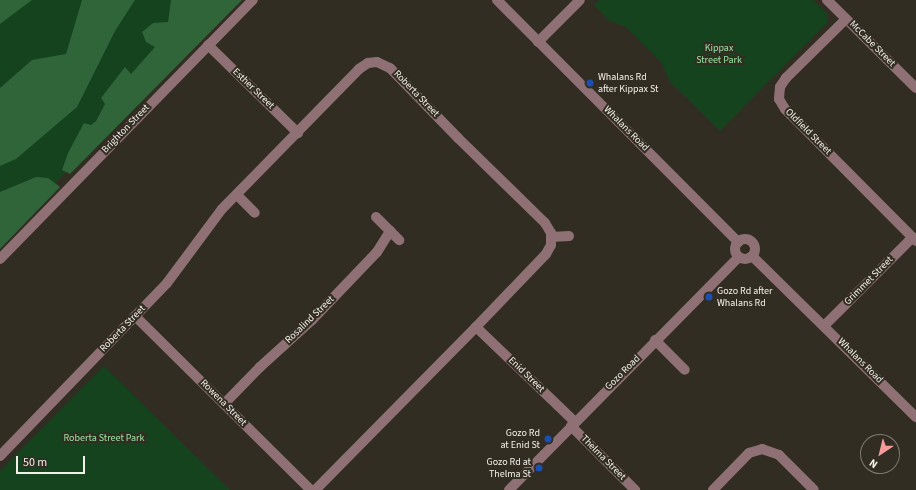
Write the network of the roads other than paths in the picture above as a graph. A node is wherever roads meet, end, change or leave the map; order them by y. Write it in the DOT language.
graph roads {
  1 [pos="253,0"];
  2 [pos="497,0"];
  3 [pos="580,0"];
  4 [pos="827,0"];
  5 [pos="846,18"];
  6 [pos="538,42"];
  7 [pos="208,45"];
  8 [pos="916,88"];
  9 [pos="298,133"];
  10 [pos="237,195"];
  11 [pos="255,213"];
  12 [pos="376,217"];
  13 [pos="390,231"];
  14 [pos="569,236"];
  15 [pos="551,237"];
  16 [pos="914,239"];
  17 [pos="399,240"];
  18 [pos="738,242"];
  19 [pos="752,256"];
  20 [pos="739,258"];
  21 [pos="0,259"];
  22 [pos="135,316"];
  23 [pos="824,325"];
  24 [pos="476,327"];
  25 [pos="655,340"];
  26 [pos="685,370"];
  27 [pos="224,404"];
  28 [pos="916,416"];
  29 [pos="573,424"];
  30 [pos="0,456"];
  31 [pos="311,490"];
  32 [pos="314,490"];
  33 [pos="509,490"];
  34 [pos="635,490"];
  35 [pos="713,490"];
  36 [pos="814,490"];
  1 -- 7 [label="street, Brighton Street"];
  2 -- 6 [label="street, Whalans Road"];
  3 -- 6 [label="street"];
  4 -- 5 [label="street, McCabe Street"];
  5 -- 8 [label="street, McCabe Street"];
  5 -- 16 [label="street, Oldfield Street"];
  6 -- 18 [label="street, Whalans Road"];
  7 -- 9 [label="street, Esther Street"];
  7 -- 21 [label="street, Brighton Street"];
  9 -- 10 [label="street, Roberta Street"];
  9 -- 15 [label="street, Roberta Street"];
  10 -- 11 [label="street"];
  10 -- 22 [label="street, Roberta Street"];
  12 -- 13 [label="street"];
  13 -- 17 [label="street"];
  13 -- 27 [label="street, Rosalind Street"];
  14 -- 15 [label="street"];
  15 -- 24 [label="street"];
  16 -- 23 [label="street, Grimmet Street"];
  18 -- 19 [label="street"];
  18 -- 20 [label="street"];
  19 -- 20 [label="street"];
  19 -- 23 [label="street, Whalans Road"];
  20 -- 25 [label="street, Gozo Road"];
  22 -- 27 [label="street, Rowena Street"];
  22 -- 30 [label="street, Roberta Street"];
  23 -- 28 [label="street, Whalans Road"];
  24 -- 29 [label="street, Enid Street"];
  24 -- 32 [label="street"];
  25 -- 26 [label="street"];
  25 -- 29 [label="street, Gozo Road"];
  27 -- 31 [label="street, Rowena Street"];
  29 -- 33 [label="street, Gozo Road"];
  29 -- 34 [label="street, Thelma Street"];
  35 -- 36 [label="street"];
}
